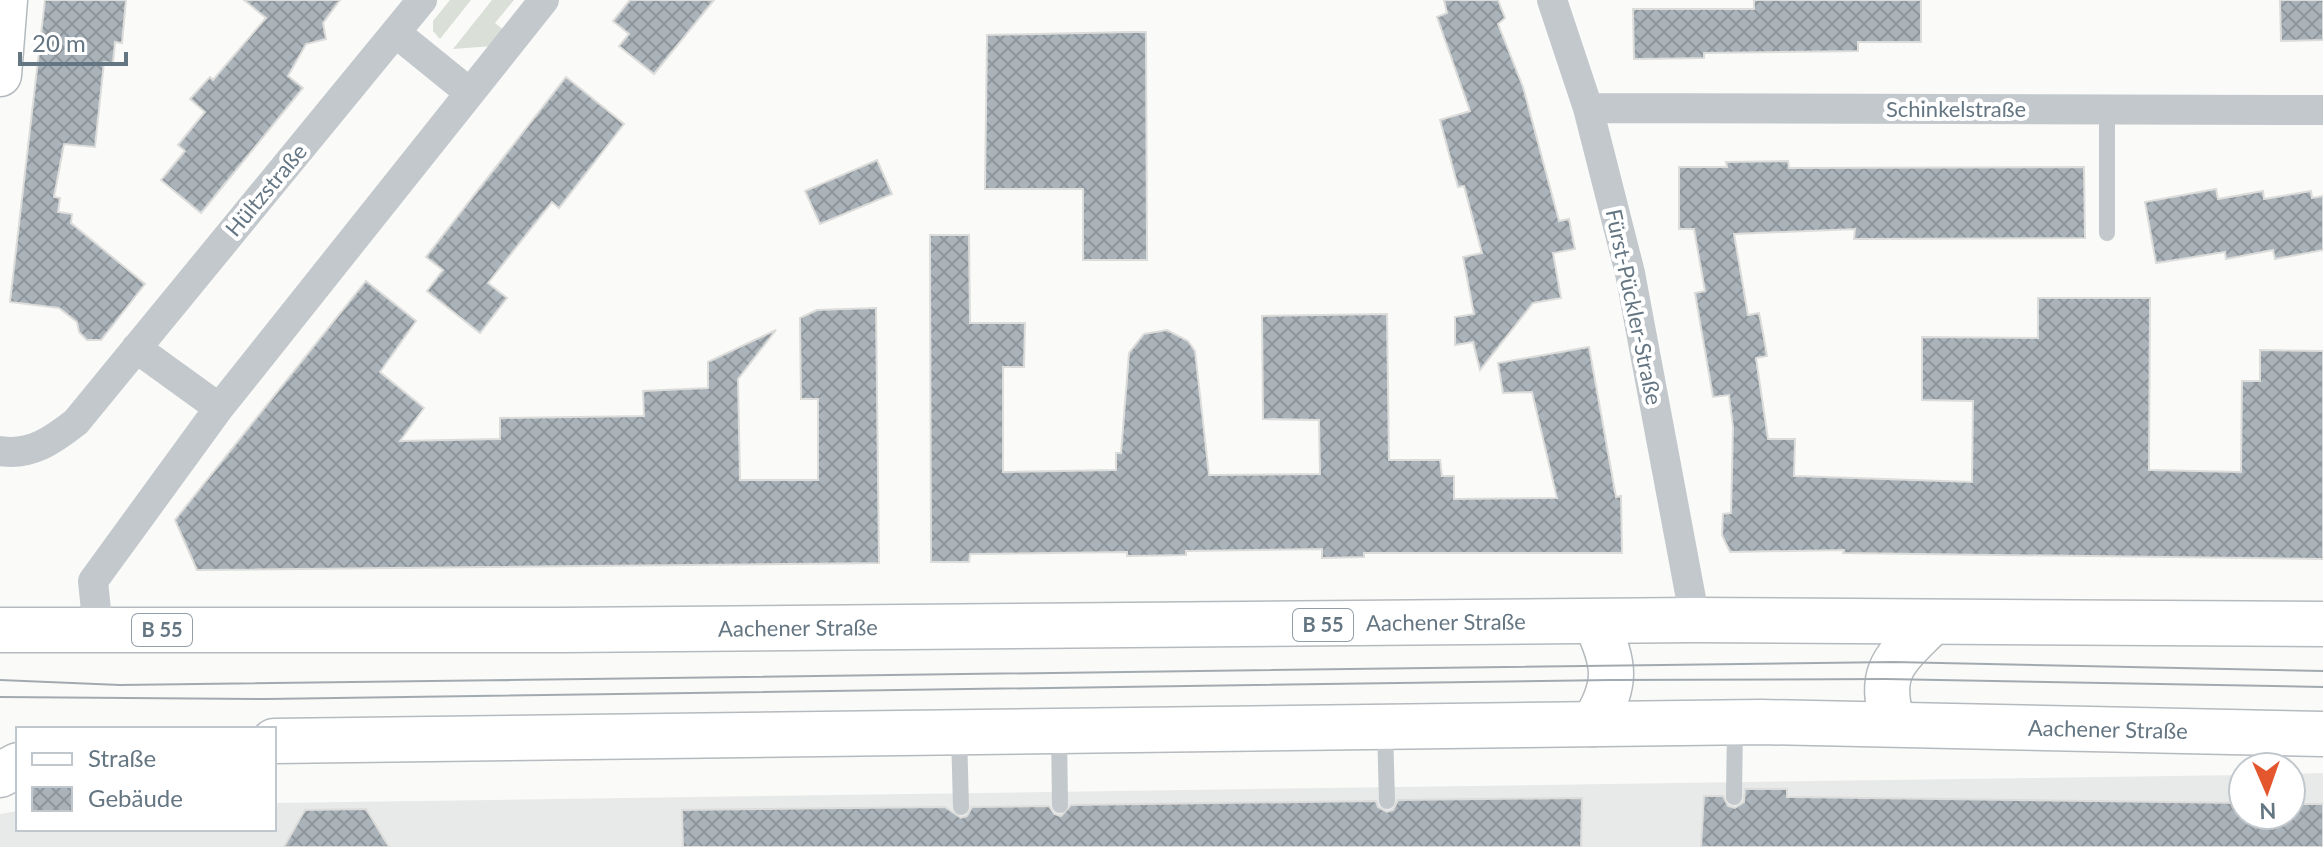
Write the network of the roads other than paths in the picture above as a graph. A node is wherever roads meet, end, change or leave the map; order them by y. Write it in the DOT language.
graph roads {
  1 [pos="6,0"];
  2 [pos="422,0"];
  3 [pos="544,0"];
  4 [pos="1552,0"];
  5 [pos="396,33"];
  6 [pos="0,75"];
  7 [pos="470,93"];
  8 [pos="1588,108"];
  9 [pos="2107,109"];
  10 [pos="2323,110"];
  11 [pos="2107,233"];
  12 [pos="136,348"];
  13 [pos="219,408"];
  14 [pos="0,451"];
  15 [pos="1695,620"];
  16 [pos="1932,622"];
  17 [pos="1596,623"];
  18 [pos="2323,624"];
  19 [pos="0,630"];
  20 [pos="98,630"];
  21 [pos="1735,722"];
  22 [pos="1893,723"];
  23 [pos="1593,724"];
  24 [pos="1385,729"];
  25 [pos="1059,732"];
  26 [pos="959,733"];
  27 [pos="2323,734"];
  28 [pos="276,741"];
  29 [pos="1734,797"];
  30 [pos="1387,801"];
  31 [pos="1060,805"];
  32 [pos="961,807"];
  1 -- 6 [label="main road"];
  2 -- 5 [label="street, Hültzstraße"];
  3 -- 7 [label="street"];
  4 -- 8 [label="street, Fürst-Pückler-Straße"];
  5 -- 7 [label="street"];
  5 -- 12 [label="street, Hültzstraße"];
  7 -- 13 [label="street"];
  8 -- 9 [label="street, Schinkelstraße"];
  8 -- 15 [label="street, Fürst-Pückler-Straße"];
  9 -- 10 [label="street, Schinkelstraße"];
  9 -- 11 [label="lane"];
  12 -- 13 [label="street"];
  12 -- 14 [label="street, Hültzstraße"];
  13 -- 20 [label="street"];
  15 -- 16 [label="main road, Aachener Straße / B 55"];
  15 -- 17 [label="main road, Aachener Straße / B 55"];
  16 -- 18 [label="main road, Aachener Straße / B 55"];
  16 -- 22 [label="main road"];
  17 -- 20 [label="main road, Aachener Straße / B 55"];
  17 -- 23 [label="main road"];
  19 -- 20 [label="main road, Aachener Straße / B 55"];
  21 -- 22 [label="main road, Aachener Straße"];
  21 -- 23 [label="main road, Aachener Straße"];
  21 -- 29 [label="lane"];
  22 -- 27 [label="main road, Aachener Straße"];
  23 -- 24 [label="main road, Aachener Straße"];
  24 -- 25 [label="main road, Aachener Straße"];
  24 -- 30 [label="lane"];
  25 -- 26 [label="main road, Aachener Straße"];
  25 -- 31 [label="lane"];
  26 -- 28 [label="main road, Aachener Straße"];
  26 -- 32 [label="lane"];
}
